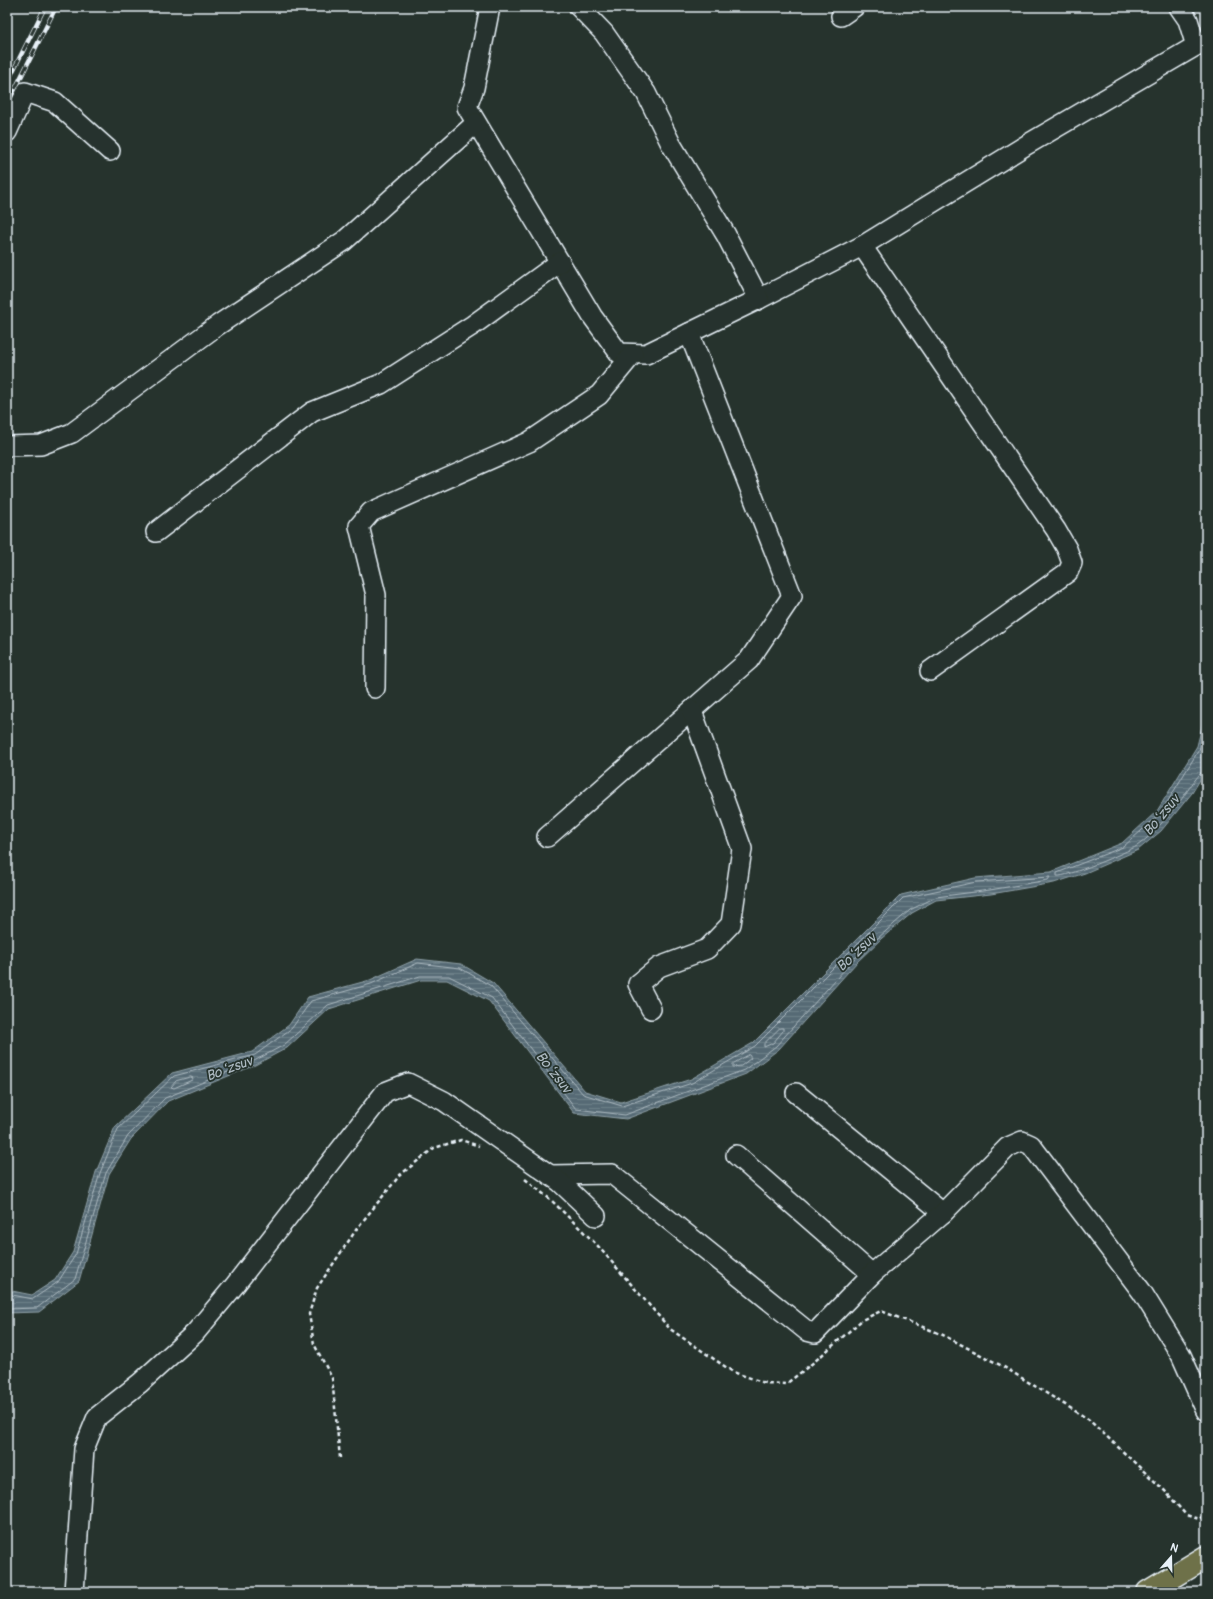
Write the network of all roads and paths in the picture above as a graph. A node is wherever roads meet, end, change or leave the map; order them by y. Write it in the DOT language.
graph roads {
  1 [pos="490,7"];
  2 [pos="579,7"];
  3 [pos="1179,7"];
  4 [pos="1201,43"];
  5 [pos="476,123"];
  6 [pos="7,132"];
  7 [pos="110,151"];
  8 [pos="862,246"];
  9 [pos="560,262"];
  10 [pos="759,299"];
  11 [pos="689,333"];
  12 [pos="633,354"];
  13 [pos="7,446"];
  14 [pos="156,532"];
  15 [pos="930,670"];
  16 [pos="375,688"];
  17 [pos="692,711"];
  18 [pos="547,837"];
  19 [pos="651,1009"];
  20 [pos="796,1093"];
  21 [pos="486,1148"];
  22 [pos="736,1154"];
  23 [pos="550,1175"];
  24 [pos="522,1176"];
  25 [pos="944,1212"];
  26 [pos="596,1216"];
  27 [pos="872,1274"];
  28 [pos="1206,1411"];
  29 [pos="340,1458"];
  30 [pos="1206,1514"];
  31 [pos="1206,1557"];
  32 [pos="74,1592"];
  33 [pos="1148,1592"];
  1 -- 5 [label="street"];
  2 -- 10 [label="street"];
  3 -- 4 [label="street"];
  4 -- 8 [label="street"];
  5 -- 9 [label="street"];
  5 -- 13 [label="street"];
  6 -- 7 [label="street"];
  8 -- 10 [label="street"];
  8 -- 15 [label="street"];
  9 -- 12 [label="street"];
  9 -- 14 [label="street"];
  10 -- 11 [label="street"];
  11 -- 12 [label="street"];
  11 -- 17 [label="street"];
  12 -- 16 [label="street"];
  17 -- 18 [label="street"];
  17 -- 19 [label="street"];
  20 -- 25 [label="street"];
  21 -- 29 [label="path"];
  22 -- 27 [label="street"];
  23 -- 26 [label="street"];
  23 -- 27 [label="street"];
  23 -- 32 [label="street"];
  24 -- 30 [label="path"];
  25 -- 27 [label="street"];
  25 -- 28 [label="street"];
  31 -- 33 [label="main road"];
}
